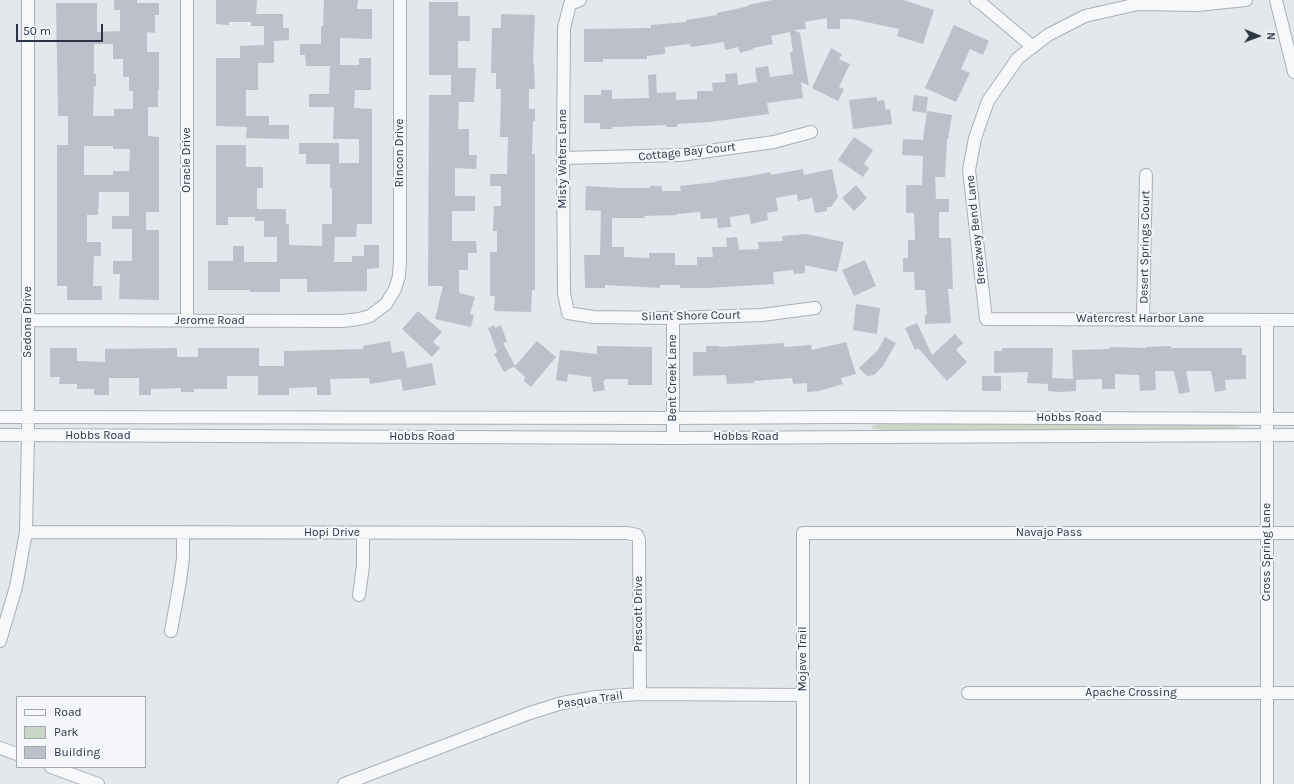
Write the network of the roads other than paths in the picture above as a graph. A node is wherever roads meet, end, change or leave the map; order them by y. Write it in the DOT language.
graph roads {
  1 [pos="28,0"];
  2 [pos="187,0"];
  3 [pos="400,0"];
  4 [pos="976,0"];
  5 [pos="1246,0"];
  6 [pos="1276,0"];
  7 [pos="575,2"];
  8 [pos="1032,47"];
  9 [pos="1294,72"];
  10 [pos="811,132"];
  11 [pos="563,158"];
  12 [pos="1146,176"];
  13 [pos="386,304"];
  14 [pos="815,308"];
  15 [pos="568,314"];
  16 [pos="673,318"];
  17 [pos="986,319"];
  18 [pos="1144,319"];
  19 [pos="28,320"];
  20 [pos="1267,320"];
  21 [pos="1294,320"];
  22 [pos="187,321"];
  23 [pos="0,417"];
  24 [pos="845,417"];
  25 [pos="28,418"];
  26 [pos="674,418"];
  27 [pos="1268,419"];
  28 [pos="1294,419"];
  29 [pos="0,435"];
  30 [pos="28,435"];
  31 [pos="1267,435"];
  32 [pos="1294,435"];
  33 [pos="845,436"];
  34 [pos="673,438"];
  35 [pos="26,532"];
  36 [pos="183,533"];
  37 [pos="363,533"];
  38 [pos="803,533"];
  39 [pos="1267,533"];
  40 [pos="1294,533"];
  41 [pos="637,535"];
  42 [pos="359,595"];
  43 [pos="171,631"];
  44 [pos="0,641"];
  45 [pos="968,693"];
  46 [pos="1267,693"];
  47 [pos="1294,693"];
  48 [pos="640,694"];
  49 [pos="803,695"];
  50 [pos="0,748"];
  51 [pos="16,754"];
  52 [pos="54,768"];
  53 [pos="98,784"];
  54 [pos="344,784"];
  55 [pos="803,784"];
  56 [pos="1267,784"];
  1 -- 19 [label="street, Sedona Drive"];
  2 -- 22 [label="street, Oracle Drive"];
  3 -- 13 [label="street, Rincon Drive"];
  4 -- 8 [label="street"];
  5 -- 8 [label="street, Breezway Bend Lane"];
  6 -- 9 [label="street"];
  7 -- 11 [label="street, Misty Waters Lane"];
  8 -- 17 [label="street, Breezway Bend Lane"];
  10 -- 11 [label="street, Cottage Bay Court"];
  11 -- 15 [label="street, Misty Waters Lane"];
  12 -- 18 [label="street, Desert Springs Court"];
  13 -- 22 [label="street, Jerome Road"];
  14 -- 16 [label="street, Silent Shore Court"];
  15 -- 16 [label="street, Silent Shore Court"];
  16 -- 26 [label="street, Bent Creek Lane"];
  17 -- 18 [label="street, Watercrest Harbor Lane"];
  18 -- 20 [label="street, Watercrest Harbor Lane"];
  19 -- 22 [label="street, Jerome Road"];
  19 -- 25 [label="street, Sedona Drive"];
  20 -- 21 [label="street, Watercrest Harbor Lane"];
  20 -- 27 [label="street, Cross Spring Lane"];
  23 -- 25 [label="street, Hobbs Road"];
  24 -- 26 [label="street, Hobbs Road"];
  24 -- 27 [label="street, Hobbs Road"];
  24 -- 33 [label="street"];
  25 -- 26 [label="street, Hobbs Road"];
  25 -- 30 [label="street, Sedona Drive"];
  26 -- 34 [label="street, Bent Creek Lane"];
  27 -- 28 [label="street, Hobbs Road"];
  27 -- 31 [label="street, Cross Spring Lane"];
  29 -- 30 [label="street, Hobbs Road"];
  30 -- 34 [label="street, Hobbs Road"];
  30 -- 35 [label="street, Sedona Drive"];
  31 -- 32 [label="street, Hobbs Road"];
  31 -- 33 [label="street, Hobbs Road"];
  31 -- 39 [label="street, Cross Spring Lane"];
  33 -- 34 [label="street, Hobbs Road"];
  35 -- 36 [label="street, Hopi Drive"];
  35 -- 44 [label="street, Sedona Drive"];
  36 -- 37 [label="street, Hopi Drive"];
  36 -- 43 [label="street"];
  37 -- 41 [label="street, Hopi Drive"];
  37 -- 42 [label="street"];
  38 -- 39 [label="street, Navajo Pass"];
  38 -- 49 [label="street, Mojave Trail"];
  39 -- 40 [label="street, Navajo Pass"];
  39 -- 46 [label="street, Cross Spring Lane"];
  41 -- 48 [label="street, Prescott Drive"];
  45 -- 46 [label="street, Apache Crossing"];
  46 -- 47 [label="street, Apache Crossing"];
  46 -- 56 [label="street, Cross Spring Lane"];
  48 -- 49 [label="street, Pasqua Trail"];
  48 -- 54 [label="street, Pasqua Trail"];
  49 -- 55 [label="street, Mojave Trail"];
  50 -- 51 [label="street"];
  52 -- 53 [label="street"];
}
